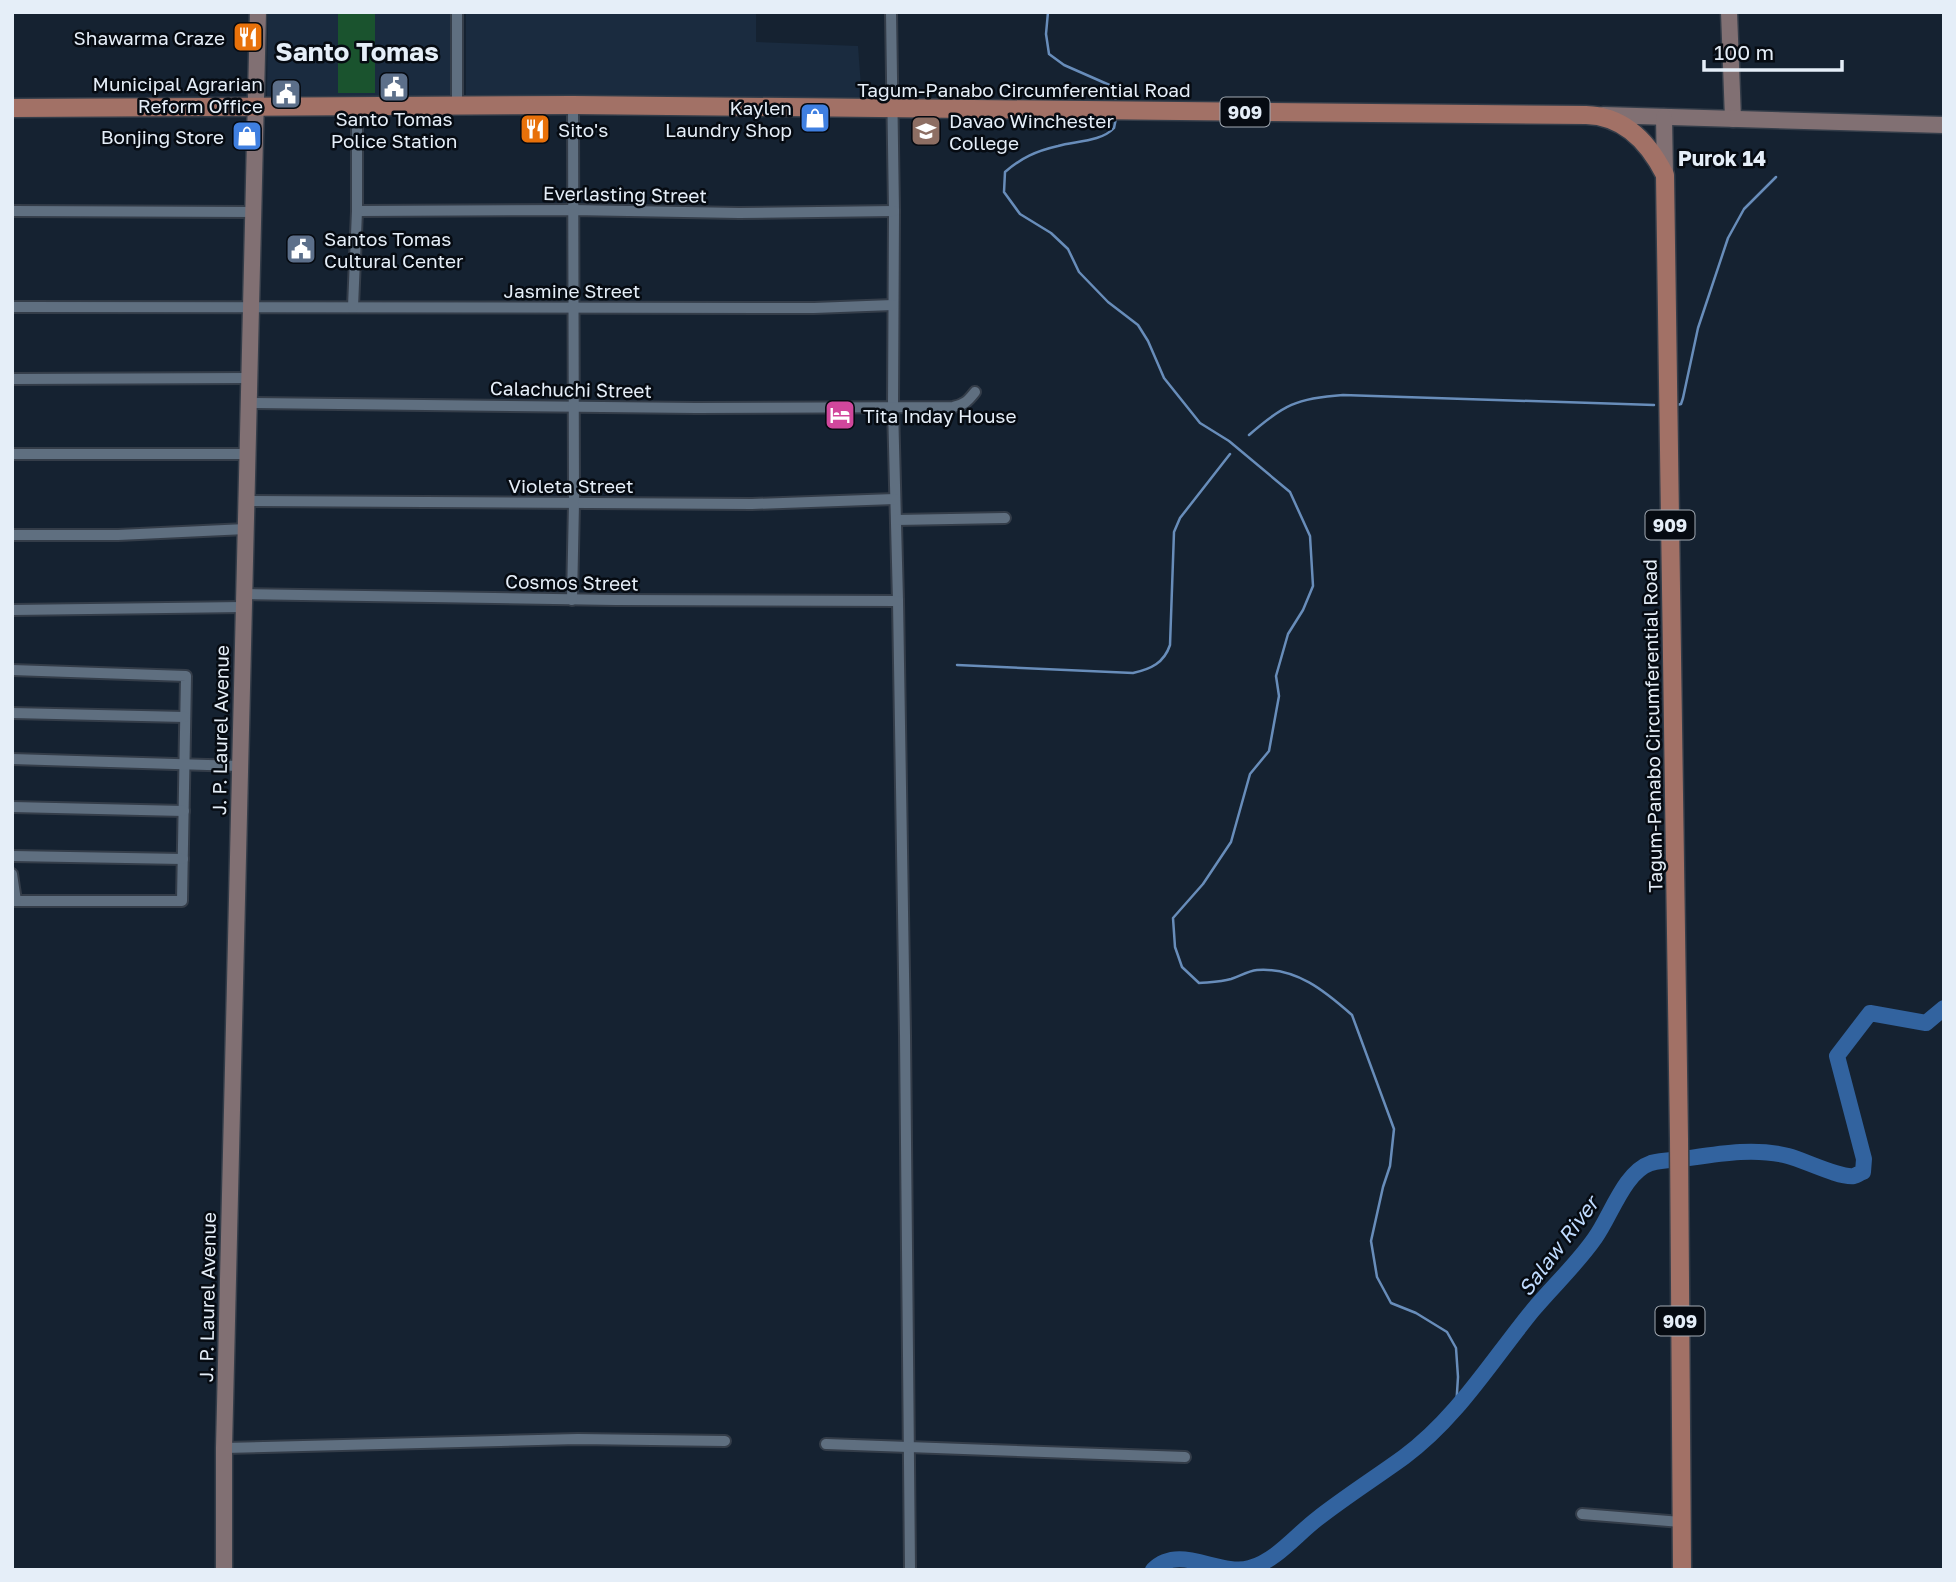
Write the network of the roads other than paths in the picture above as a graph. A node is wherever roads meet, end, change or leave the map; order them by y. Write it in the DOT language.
graph roads {
  1 [pos="258,12"];
  2 [pos="457,12"];
  3 [pos="891,12"];
  4 [pos="1729,12"];
  5 [pos="573,105"];
  6 [pos="256,106"];
  7 [pos="357,106"];
  8 [pos="457,106"];
  9 [pos="12,108"];
  10 [pos="891,109"];
  11 [pos="1598,115"];
  12 [pos="1664,117"];
  13 [pos="1732,119"];
  14 [pos="1944,125"];
  15 [pos="1665,175"];
  16 [pos="573,210"];
  17 [pos="12,211"];
  18 [pos="356,211"];
  19 [pos="894,211"];
  20 [pos="254,212"];
  21 [pos="893,305"];
  22 [pos="12,307"];
  23 [pos="251,307"];
  24 [pos="353,307"];
  25 [pos="572,308"];
  26 [pos="250,378"];
  27 [pos="12,379"];
  28 [pos="975,392"];
  29 [pos="249,403"];
  30 [pos="573,406"];
  31 [pos="893,407"];
  32 [pos="12,454"];
  33 [pos="248,454"];
  34 [pos="895,499"];
  35 [pos="247,501"];
  36 [pos="574,503"];
  37 [pos="1005,518"];
  38 [pos="896,520"];
  39 [pos="246,529"];
  40 [pos="12,535"];
  41 [pos="572,600"];
  42 [pos="244,601"];
  43 [pos="898,601"];
  44 [pos="12,610"];
  45 [pos="12,670"];
  46 [pos="12,713"];
  47 [pos="185,717"];
  48 [pos="12,759"];
  49 [pos="184,765"];
  50 [pos="240,766"];
  51 [pos="12,807"];
  52 [pos="184,811"];
  53 [pos="12,856"];
  54 [pos="183,859"];
  55 [pos="12,874"];
  56 [pos="14,901"];
  57 [pos="725,1441"];
  58 [pos="826,1444"];
  59 [pos="909,1447"];
  60 [pos="224,1448"];
  61 [pos="1185,1457"];
  62 [pos="1583,1514"];
  63 [pos="1681,1522"];
  64 [pos="224,1570"];
  65 [pos="910,1570"];
  66 [pos="1682,1570"];
  1 -- 6 [label="street, J. P. Laurel Avenue"];
  2 -- 8 [label="street"];
  3 -- 10 [label="street"];
  4 -- 13 [label="street"];
  5 -- 8 [label="main road, Tagum-Panabo Circumferential Road / 909"];
  5 -- 10 [label="main road, Tagum-Panabo Circumferential Road / 909"];
  5 -- 16 [label="street"];
  6 -- 7 [label="main road, Tagum-Panabo Circumferential Road / 909"];
  6 -- 9 [label="main road, Tagum-Panabo Circumferential Road / 909"];
  6 -- 20 [label="street, J. P. Laurel Avenue"];
  7 -- 8 [label="main road, Tagum-Panabo Circumferential Road / 909"];
  7 -- 18 [label="street"];
  10 -- 11 [label="main road, Tagum-Panabo Circumferential Road / 909"];
  10 -- 19 [label="street"];
  11 -- 12 [label="street"];
  11 -- 15 [label="main road, Tagum-Panabo Circumferential Road / 909"];
  12 -- 13 [label="street"];
  12 -- 15 [label="street"];
  13 -- 14 [label="street"];
  15 -- 63 [label="main road, Tagum-Panabo Circumferential Road / 909"];
  16 -- 18 [label="street, Everlasting Street"];
  16 -- 19 [label="street, Everlasting Street"];
  16 -- 25 [label="street"];
  17 -- 20 [label="street"];
  18 -- 24 [label="street"];
  19 -- 21 [label="street"];
  20 -- 23 [label="street, J. P. Laurel Avenue"];
  21 -- 25 [label="street, Jasmine Street"];
  21 -- 31 [label="street"];
  22 -- 23 [label="street, Jasmine Street"];
  23 -- 24 [label="street, Jasmine Street"];
  23 -- 26 [label="street, J. P. Laurel Avenue"];
  24 -- 25 [label="street, Jasmine Street"];
  25 -- 30 [label="street"];
  26 -- 27 [label="street"];
  26 -- 29 [label="street, J. P. Laurel Avenue"];
  28 -- 31 [label="street, Calachuchi Street"];
  29 -- 30 [label="street, Calachuchi Street"];
  29 -- 33 [label="street, J. P. Laurel Avenue"];
  30 -- 31 [label="street, Calachuchi Street"];
  30 -- 36 [label="street"];
  31 -- 34 [label="street"];
  32 -- 33 [label="street"];
  33 -- 35 [label="street, J. P. Laurel Avenue"];
  34 -- 36 [label="street, Violeta Street"];
  34 -- 38 [label="street"];
  35 -- 36 [label="street, Violeta Street"];
  35 -- 39 [label="street, J. P. Laurel Avenue"];
  36 -- 41 [label="street"];
  37 -- 38 [label="street"];
  38 -- 43 [label="street"];
  39 -- 40 [label="street"];
  39 -- 42 [label="street, J. P. Laurel Avenue"];
  41 -- 42 [label="street, Cosmos Street"];
  41 -- 43 [label="street, Cosmos Street"];
  42 -- 44 [label="street, Cosmos Street"];
  42 -- 50 [label="street, J. P. Laurel Avenue"];
  43 -- 59 [label="street"];
  45 -- 47 [label="street"];
  46 -- 47 [label="street"];
  47 -- 49 [label="street"];
  48 -- 49 [label="street"];
  49 -- 50 [label="street"];
  49 -- 52 [label="street"];
  50 -- 60 [label="street, J. P. Laurel Avenue"];
  51 -- 52 [label="street"];
  52 -- 54 [label="street"];
  53 -- 54 [label="street"];
  54 -- 56 [label="street"];
  55 -- 56 [label="street"];
  57 -- 60 [label="street"];
  58 -- 59 [label="street"];
  59 -- 61 [label="street"];
  59 -- 65 [label="street"];
  60 -- 64 [label="street, J. P. Laurel Avenue"];
  62 -- 63 [label="street"];
  63 -- 66 [label="main road, Tagum-Panabo Circumferential Road / 909"];
}
